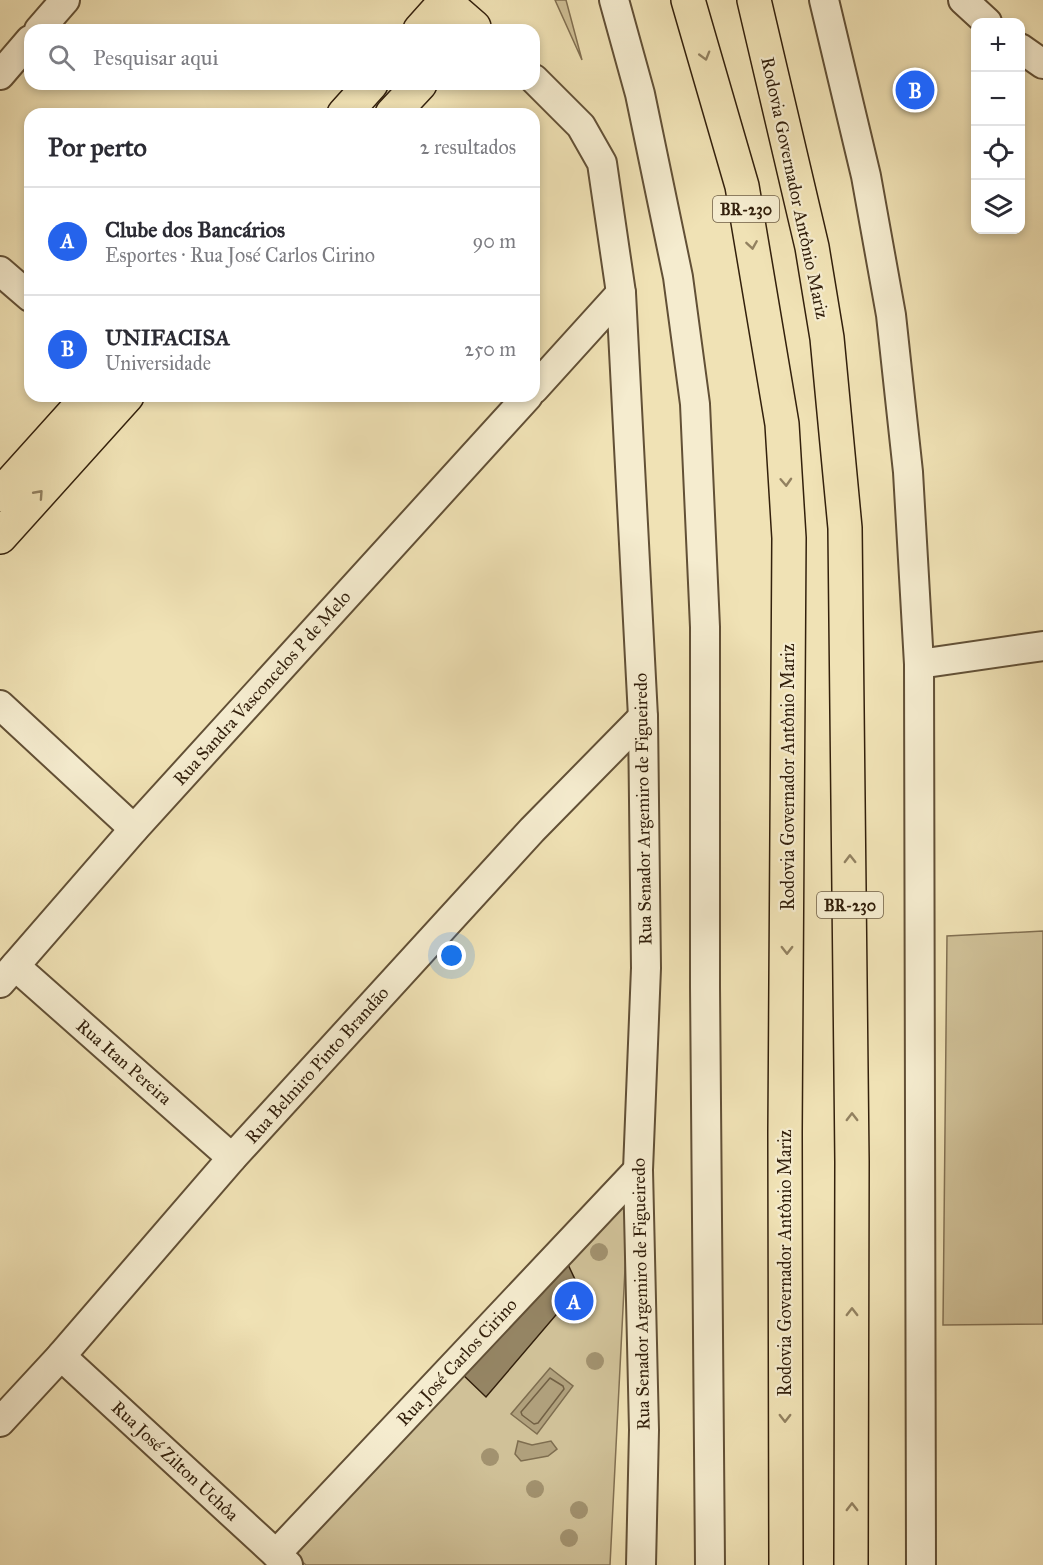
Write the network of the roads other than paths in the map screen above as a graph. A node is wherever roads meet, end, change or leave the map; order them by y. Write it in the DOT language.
graph roads {
  1 [pos="64,0"];
  2 [pos="614,0"];
  3 [pos="688,0"];
  4 [pos="754,0"];
  5 [pos="824,0"];
  6 [pos="963,0"];
  7 [pos="444,1"];
  8 [pos="983,18"];
  9 [pos="44,24"];
  10 [pos="425,24"];
  11 [pos="469,24"];
  12 [pos="24,47"];
  13 [pos="1025,51"];
  14 [pos="1043,64"];
  15 [pos="0,75"];
  16 [pos="540,85"];
  17 [pos="366,90"];
  18 [pos="414,90"];
  19 [pos="349,108"];
  20 [pos="398,108"];
  21 [pos="0,271"];
  22 [pos="24,292"];
  23 [pos="621,293"];
  24 [pos="540,382"];
  25 [pos="84,402"];
  26 [pos="122,402"];
  27 [pos="523,402"];
  28 [pos="0,495"];
  29 [pos="0,537"];
  30 [pos="1043,646"];
  31 [pos="918,664"];
  32 [pos="0,705"];
  33 [pos="643,717"];
  34 [pos="134,829"];
  35 [pos="8,975"];
  36 [pos="232,1158"];
  37 [pos="638,1170"];
  38 [pos="61,1356"];
  39 [pos="0,1422"];
  40 [pos="282,1559"];
  41 [pos="641,1565"];
  42 [pos="710,1565"];
  43 [pos="786,1565"];
  44 [pos="851,1565"];
  45 [pos="921,1565"];
  1 -- 9 [label="street"];
  2 -- 42 [label="street"];
  3 -- 43 [label="main road, Rodovia Governador Antônio Mariz / BR-230, one-way"];
  44 -- 4 [label="main road, Rodovia Governador Antônio Mariz / BR-230, one-way"];
  5 -- 31 [label="street"];
  6 -- 8 [label="street"];
  7 -- 10 [label="main road"];
  7 -- 11 [label="main road"];
  12 -- 15 [label="street"];
  13 -- 14 [label="street"];
  16 -- 23 [label="street, Rua Senador Argemiro de Figueiredo"];
  17 -- 19 [label="main road"];
  18 -- 20 [label="main road"];
  21 -- 22 [label="street"];
  23 -- 24 [label="street"];
  23 -- 33 [label="street, Rua Senador Argemiro de Figueiredo"];
  25 -- 28 [label="main road"];
  29 -- 26 [label="main road, one-way"];
  27 -- 34 [label="street, Rua Sandra Vasconcelos P de Melo"];
  30 -- 31 [label="street"];
  31 -- 45 [label="street"];
  32 -- 34 [label="street"];
  33 -- 36 [label="street, Rua Belmiro Pinto Brandão"];
  33 -- 37 [label="street, Rua Senador Argemiro de Figueiredo"];
  34 -- 35 [label="street, Rua Sandra Vasconcelos P de Melo"];
  35 -- 36 [label="street, Rua Itan Pereira"];
  36 -- 38 [label="street, Rua Belmiro Pinto Brandão"];
  37 -- 40 [label="street, Rua José Carlos Cirino"];
  37 -- 41 [label="street, Rua Senador Argemiro de Figueiredo"];
  38 -- 39 [label="street, Rua Belmiro Pinto Brandão"];
  38 -- 40 [label="street, Rua José Zilton Uchôa"];
}
